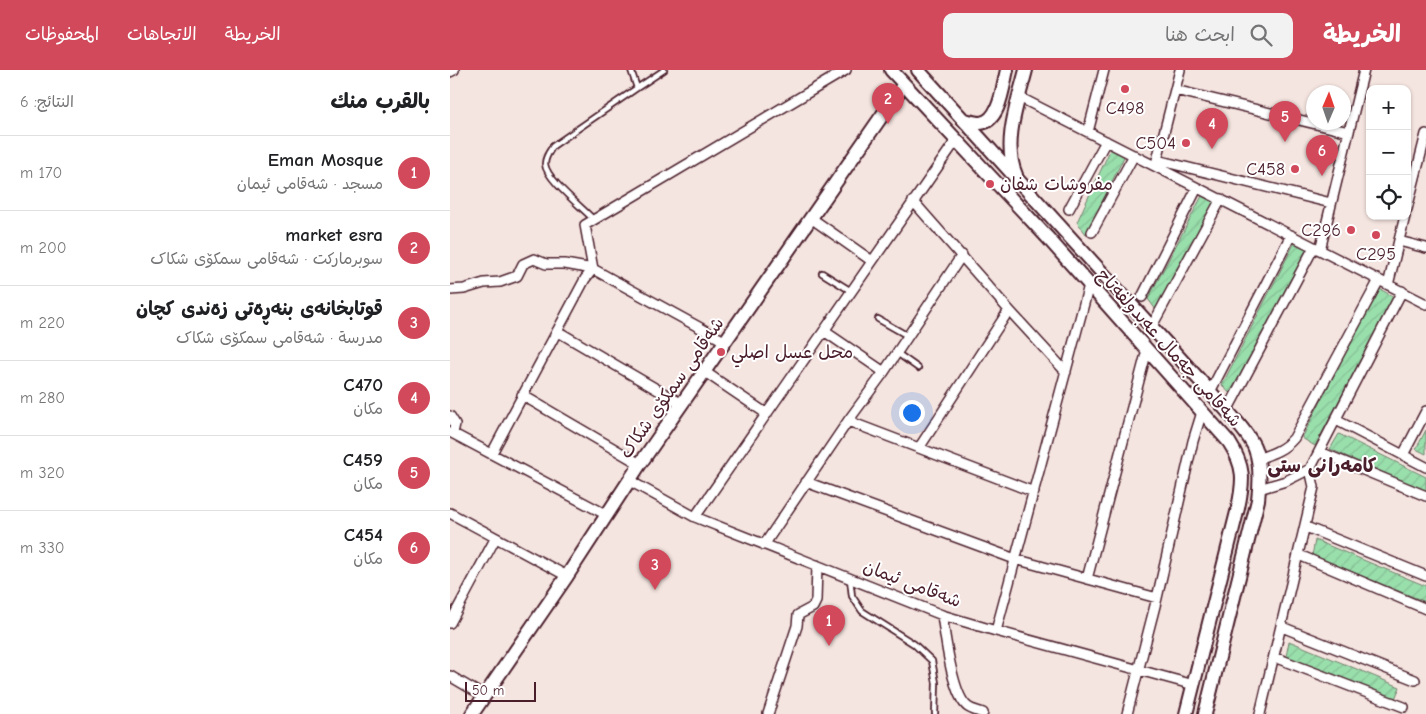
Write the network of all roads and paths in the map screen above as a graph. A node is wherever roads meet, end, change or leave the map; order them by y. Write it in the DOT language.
graph roads {
  1 [pos="454,70"];
  2 [pos="630,70"];
  3 [pos="664,70"];
  4 [pos="846,70"];
  5 [pos="891,70"];
  6 [pos="918,70"];
  7 [pos="1007,70"];
  8 [pos="1026,70"];
  9 [pos="1104,70"];
  10 [pos="1180,70"];
  11 [pos="1364,70"];
  12 [pos="450,72"];
  13 [pos="904,84"];
  14 [pos="637,88"];
  15 [pos="1175,90"];
  16 [pos="1019,97"];
  17 [pos="965,120"];
  18 [pos="1088,132"];
  19 [pos="1349,132"];
  20 [pos="1426,134"];
  21 [pos="957,139"];
  22 [pos="1106,141"];
  23 [pos="1134,155"];
  24 [pos="1156,163"];
  25 [pos="1422,169"];
  26 [pos="1021,184"];
  27 [pos="1197,188"];
  28 [pos="1411,198"];
  29 [pos="1221,199"];
  30 [pos="913,201"];
  31 [pos="1331,203"];
  32 [pos="1069,209"];
  33 [pos="811,218"];
  34 [pos="594,220"];
  35 [pos="1405,220"];
  36 [pos="1059,225"];
  37 [pos="1092,232"];
  38 [pos="1291,235"];
  39 [pos="1047,236"];
  40 [pos="1399,241"];
  41 [pos="1316,248"];
  42 [pos="1426,248"];
  43 [pos="962,255"];
  44 [pos="872,261"];
  45 [pos="594,269"];
  46 [pos="822,273"];
  47 [pos="1379,280"];
  48 [pos="1089,285"];
  49 [pos="1388,285"];
  50 [pos="450,290"];
  51 [pos="1402,291"];
  52 [pos="851,292"];
  53 [pos="1142,297"];
  54 [pos="1426,304"];
  55 [pos="1009,310"];
  56 [pos="878,319"];
  57 [pos="1152,326"];
  58 [pos="557,331"];
  59 [pos="824,331"];
  60 [pos="908,336"];
  61 [pos="726,342"];
  62 [pos="1147,350"];
  63 [pos="897,353"];
  64 [pos="918,368"];
  65 [pos="705,372"];
  66 [pos="884,372"];
  67 [pos="1066,372"];
  68 [pos="1210,392"];
  69 [pos="522,395"];
  70 [pos="682,404"];
  71 [pos="1226,411"];
  72 [pos="1426,411"];
  73 [pos="1202,412"];
  74 [pos="767,414"];
  75 [pos="450,416"];
  76 [pos="1336,420"];
  77 [pos="848,421"];
  78 [pos="451,432"];
  79 [pos="920,448"];
  80 [pos="1320,452"];
  81 [pos="492,453"];
  82 [pos="1403,455"];
  83 [pos="1257,459"];
  84 [pos="640,464"];
  85 [pos="1426,467"];
  86 [pos="1310,469"];
  87 [pos="630,481"];
  88 [pos="806,482"];
  89 [pos="1259,489"];
  90 [pos="1034,492"];
  91 [pos="1426,496"];
  92 [pos="450,514"];
  93 [pos="607,514"];
  94 [pos="695,517"];
  95 [pos="1306,527"];
  96 [pos="495,539"];
  97 [pos="764,545"];
  98 [pos="1299,555"];
  99 [pos="1015,559"];
  100 [pos="817,565"];
  101 [pos="567,576"];
  102 [pos="1426,576"];
  103 [pos="850,577"];
  104 [pos="1087,579"];
  105 [pos="1157,598"];
  106 [pos="1426,609"];
  107 [pos="942,615"];
  108 [pos="450,623"];
  109 [pos="1282,627"];
  110 [pos="996,631"];
  111 [pos="1274,657"];
  112 [pos="1138,669"];
  113 [pos="450,676"];
  114 [pos="1415,680"];
  115 [pos="1194,685"];
  116 [pos="484,696"];
  117 [pos="1404,706"];
  118 [pos="472,714"];
  119 [pos="768,714"];
  120 [pos="934,714"];
  121 [pos="984,714"];
  122 [pos="1127,714"];
  123 [pos="1186,714"];
  124 [pos="1205,714"];
  125 [pos="1260,714"];
  1 -- 12 [label="street"];
  2 -- 14 [label="lane"];
  3 -- 14 [label="lane"];
  4 -- 34 [label="street"];
  5 -- 13 [label="main road, شەقامی جەمال عەبدولفەتاح"];
  6 -- 17 [label="main road, شەقامی جەمال عەبدولفەتاح"];
  7 -- 17 [label="main road"];
  8 -- 16 [label="main road"];
  9 -- 18 [label="street"];
  10 -- 15 [label="street"];
  11 -- 19 [label="street"];
  13 -- 21 [label="main road, شەقامی جەمال عەبدولفەتاح"];
  13 -- 33 [label="main road, شەقامی سمکۆی شکاک"];
  14 -- 34 [label="lane"];
  15 -- 19 [label="street"];
  15 -- 24 [label="street"];
  16 -- 18 [label="street"];
  16 -- 26 [label="main road"];
  17 -- 26 [label="main road, شەقامی جەمال عەبدولفەتاح"];
  18 -- 22 [label="street"];
  19 -- 31 [label="street"];
  20 -- 25 [label="street"];
  21 -- 30 [label="street"];
  21 -- 39 [label="main road, شەقامی جەمال عەبدولفەتاح"];
  22 -- 23 [label="street"];
  22 -- 32 [label="street"];
  23 -- 24 [label="street"];
  23 -- 37 [label="street"];
  24 -- 27 [label="street"];
  24 -- 31 [label="street"];
  25 -- 28 [label="street"];
  26 -- 36 [label="main road, شەقامی جەمال عەبدولفەتاح"];
  27 -- 29 [label="street"];
  27 -- 53 [label="street"];
  29 -- 38 [label="street"];
  29 -- 57 [label="street"];
  30 -- 43 [label="street"];
  30 -- 44 [label="street"];
  31 -- 41 [label="street"];
  33 -- 44 [label="street"];
  33 -- 61 [label="main road, شەقامی سمکۆی شکاک"];
  34 -- 45 [label="street"];
  35 -- 40 [label="street"];
  36 -- 39 [label="main road"];
  36 -- 57 [label="main road, شەقامی جەمال عەبدولفەتاح"];
  38 -- 41 [label="street"];
  38 -- 68 [label="street"];
  39 -- 48 [label="main road, شەقامی جەمال عەبدولفەتاح"];
  40 -- 42 [label="street"];
  40 -- 49 [label="street"];
  41 -- 47 [label="street"];
  41 -- 71 [label="street"];
  43 -- 55 [label="street"];
  43 -- 60 [label="street"];
  44 -- 52 [label="street"];
  45 -- 50 [label="street"];
  45 -- 58 [label="street"];
  45 -- 61 [label="street"];
  46 -- 52 [label="lane"];
  47 -- 49 [label="street"];
  47 -- 83 [label="street"];
  48 -- 62 [label="main road, شەقامی جەمال عەبدولفەتاح"];
  48 -- 67 [label="street"];
  49 -- 51 [label="street"];
  51 -- 54 [label="street"];
  51 -- 76 [label="street"];
  52 -- 59 [label="street"];
  55 -- 67 [label="street"];
  55 -- 79 [label="street"];
  56 -- 60 [label="lane"];
  57 -- 68 [label="main road, شەقامی جەمال عەبدولفەتاح"];
  58 -- 69 [label="street"];
  58 -- 70 [label="street"];
  59 -- 66 [label="street"];
  59 -- 74 [label="street"];
  60 -- 63 [label="street"];
  61 -- 65 [label="main road, شەقامی سمکۆی شکاک"];
  62 -- 73 [label="main road, شەقامی جەمال عەبدولفەتاح"];
  62 -- 104 [label="street"];
  63 -- 64 [label="lane"];
  63 -- 66 [label="street"];
  65 -- 70 [label="main road, شەقامی سمکۆی شکاک"];
  65 -- 74 [label="street"];
  66 -- 77 [label="street"];
  67 -- 90 [label="street"];
  68 -- 71 [label="main road, شەقامی جەمال عەبدولفەتاح"];
  69 -- 81 [label="street"];
  69 -- 84 [label="street"];
  70 -- 84 [label="main road, شەقامی سمکۆی شکاک"];
  71 -- 83 [label="main road, شەقامی جەمال عەبدولفەتاح"];
  72 -- 82 [label="street"];
  73 -- 105 [label="street"];
  73 -- 115 [label="main road, شەقامی جەمال عەبدولفەتاح"];
  74 -- 94 [label="street"];
  75 -- 78 [label="street"];
  76 -- 80 [label="street"];
  76 -- 82 [label="street"];
  77 -- 79 [label="street"];
  77 -- 88 [label="street"];
  78 -- 81 [label="street"];
  79 -- 90 [label="street"];
  80 -- 86 [label="street"];
  80 -- 91 [label="street"];
  81 -- 93 [label="street"];
  82 -- 85 [label="street"];
  83 -- 89 [label="main road, شەقامی جەمال عەبدولفەتاح"];
  84 -- 87 [label="main road, شەقامی سمکۆی شکاک"];
  86 -- 89 [label="street"];
  86 -- 95 [label="street"];
  87 -- 93 [label="main road, شەقامی سمکۆی شکاک"];
  87 -- 94 [label="street, شەقامی ئیمان"];
  88 -- 97 [label="street"];
  88 -- 99 [label="street"];
  89 -- 124 [label="main road, شەقامی جەمال عەبدولفەتاح"];
  90 -- 99 [label="street"];
  92 -- 96 [label="street"];
  93 -- 101 [label="main road, شەقامی سمکۆی شکاک"];
  94 -- 97 [label="street, شەقامی ئیمان"];
  95 -- 98 [label="street"];
  95 -- 102 [label="street"];
  96 -- 101 [label="street"];
  96 -- 108 [label="street"];
  97 -- 100 [label="street, شەقامی ئیمان"];
  98 -- 106 [label="street"];
  98 -- 109 [label="street"];
  99 -- 104 [label="street"];
  99 -- 110 [label="street"];
  100 -- 103 [label="street, شەقامی ئیمان"];
  100 -- 119 [label="street"];
  101 -- 116 [label="main road, شەقامی سمکۆی شکاک"];
  103 -- 107 [label="street, شەقامی ئیمان"];
  103 -- 120 [label="lane"];
  104 -- 105 [label="street"];
  105 -- 112 [label="street"];
  107 -- 110 [label="street, شەقامی ئیمان"];
  107 -- 121 [label="street"];
  109 -- 111 [label="street"];
  109 -- 114 [label="street"];
  110 -- 112 [label="street, شەقامی ئیمان"];
  111 -- 117 [label="street"];
  111 -- 125 [label="street"];
  112 -- 115 [label="street, شەقامی ئیمان"];
  112 -- 122 [label="street"];
  113 -- 116 [label="street"];
  115 -- 123 [label="main road, شەقامی جەمال عەبدولفەتاح"];
  116 -- 118 [label="main road, شەقامی سمکۆی شکاک"];
}
